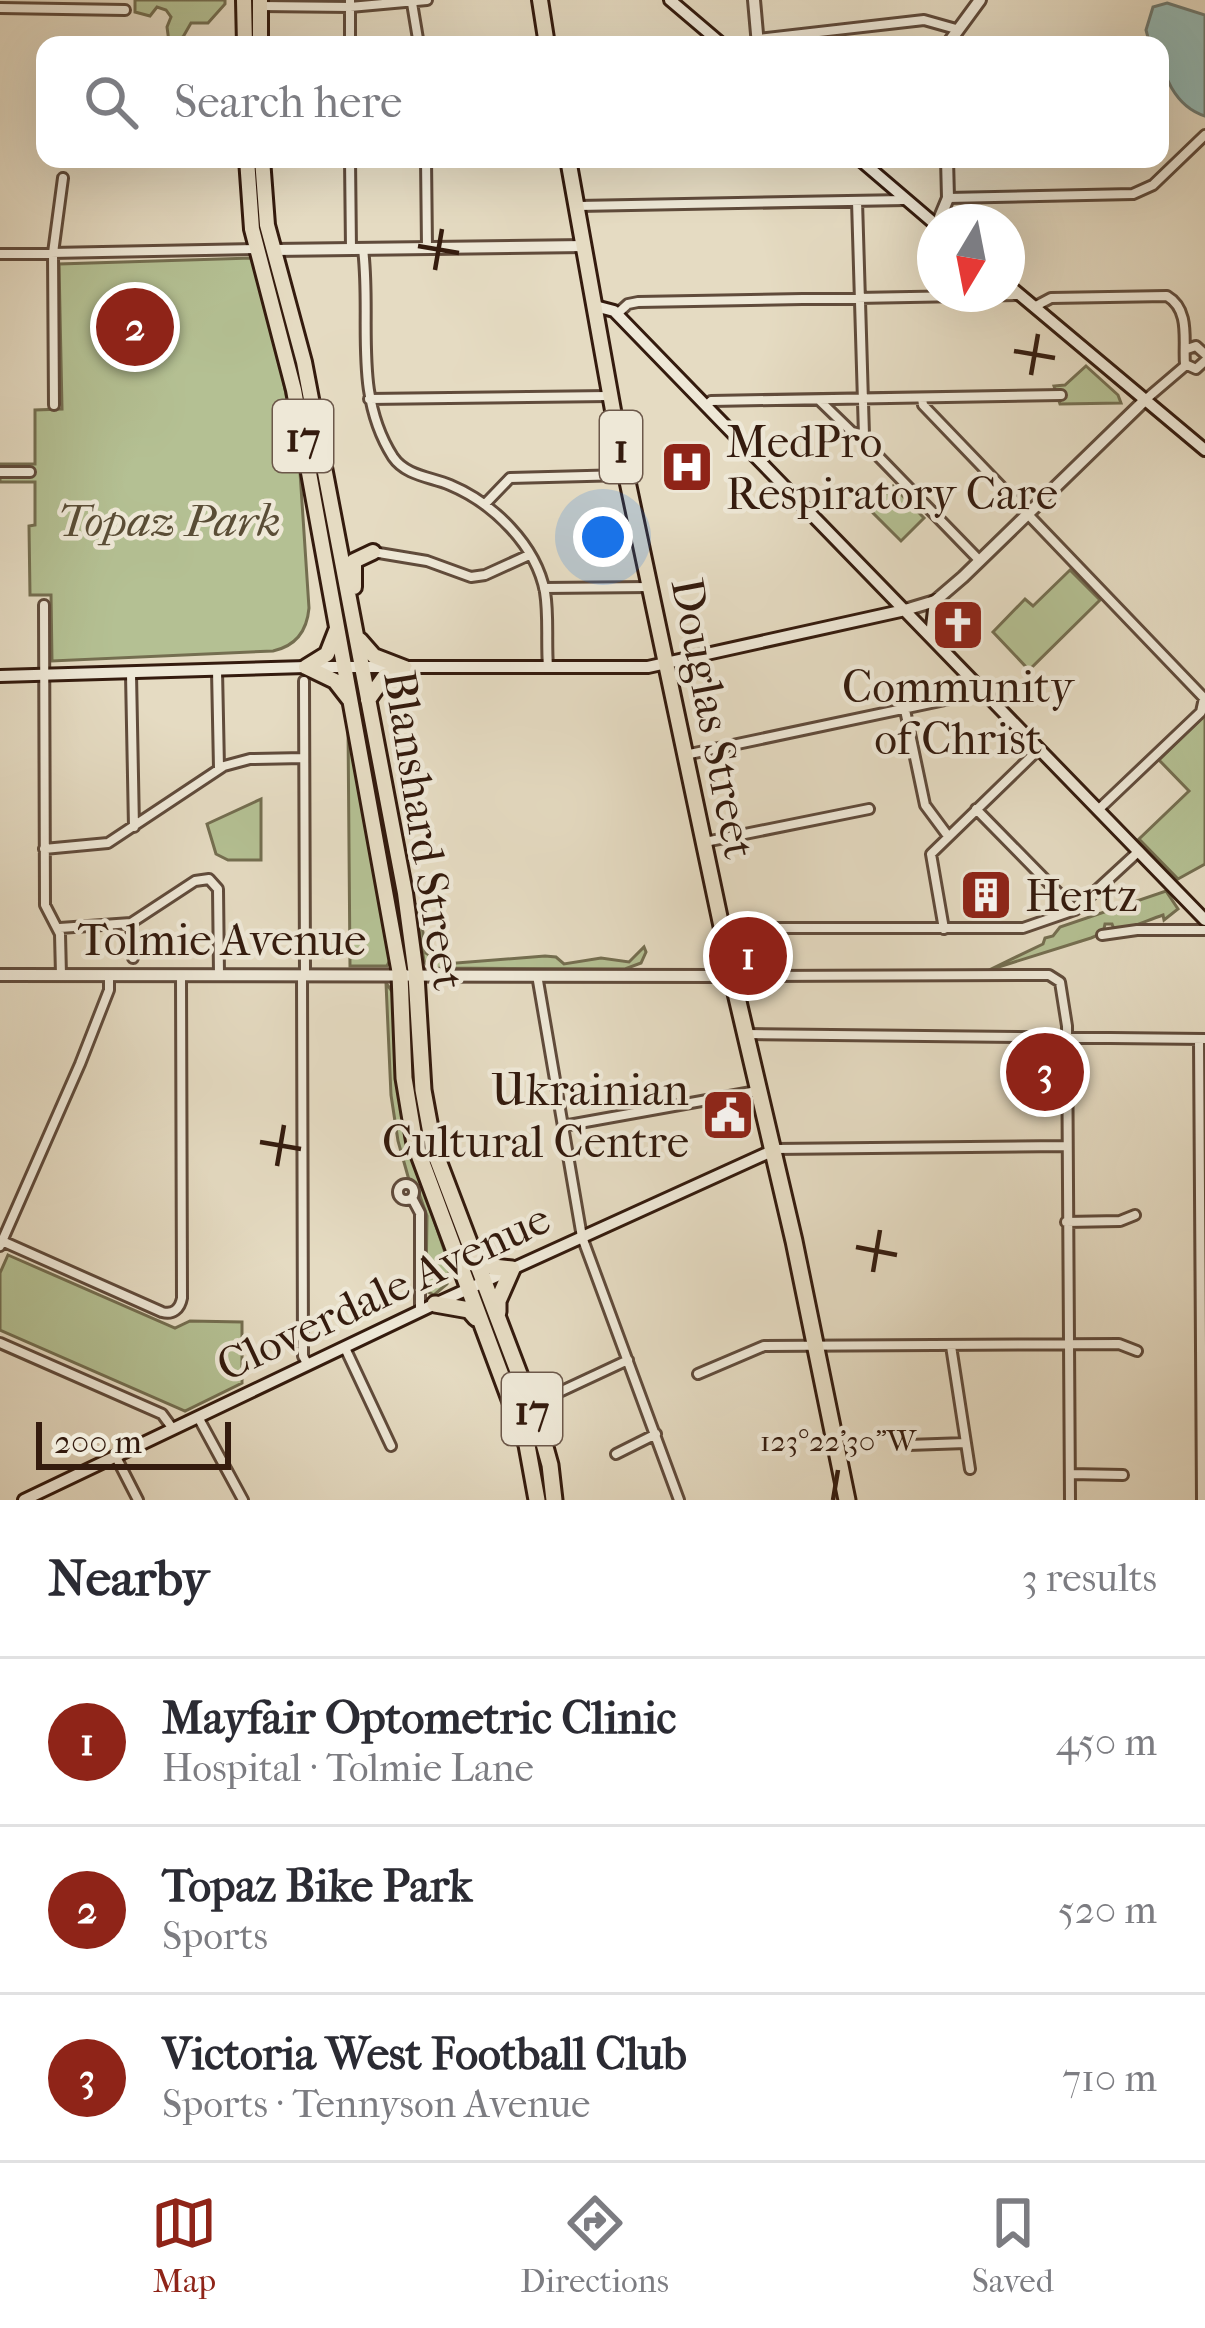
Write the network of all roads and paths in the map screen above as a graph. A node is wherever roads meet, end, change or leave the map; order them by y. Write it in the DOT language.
graph roads {
  1 [pos="427,0"];
  2 [pos="670,0"];
  3 [pos="754,0"];
  4 [pos="980,0"];
  5 [pos="254,2"];
  6 [pos="52,3"];
  7 [pos="350,3"];
  8 [pos="412,3"];
  9 [pos="541,3"];
  10 [pos="0,8"];
  11 [pos="124,10"];
  12 [pos="956,29"];
  13 [pos="247,36"];
  14 [pos="259,36"];
  15 [pos="350,36"];
  16 [pos="418,36"];
  17 [pos="546,36"];
  18 [pos="713,36"];
  19 [pos="757,36"];
  20 [pos="803,36"];
  21 [pos="952,36"];
  22 [pos="1205,134"];
  23 [pos="251,168"];
  24 [pos="253,168"];
  25 [pos="351,168"];
  26 [pos="426,168"];
  27 [pos="570,168"];
  28 [pos="869,168"];
  29 [pos="947,168"];
  30 [pos="63,178"];
  31 [pos="948,198"];
  32 [pos="906,200"];
  33 [pos="857,201"];
  34 [pos="945,204"];
  35 [pos="576,206"];
  36 [pos="917,208"];
  37 [pos="585,246"];
  38 [pos="257,249"];
  39 [pos="357,249"];
  40 [pos="428,249"];
  41 [pos="274,250"];
  42 [pos="53,253"];
  43 [pos="0,254"];
  44 [pos="917,298"];
  45 [pos="858,299"];
  46 [pos="1025,300"];
  47 [pos="595,306"];
  48 [pos="1034,307"];
  49 [pos="617,314"];
  50 [pos="1199,353"];
  51 [pos="1186,365"];
  52 [pos="1060,395"];
  53 [pos="610,396"];
  54 [pos="818,398"];
  55 [pos="860,398"];
  56 [pos="922,398"];
  57 [pos="369,399"];
  58 [pos="1144,400"];
  59 [pos="54,405"];
  60 [pos="706,406"];
  61 [pos="864,435"];
  62 [pos="1205,450"];
  63 [pos="0,472"];
  64 [pos="30,472"];
  65 [pos="627,475"];
  66 [pos="485,504"];
  67 [pos="1028,514"];
  68 [pos="337,534"];
  69 [pos="373,552"];
  70 [pos="529,555"];
  71 [pos="980,561"];
  72 [pos="652,587"];
  73 [pos="544,588"];
  74 [pos="935,601"];
  75 [pos="350,604"];
  76 [pos="44,605"];
  77 [pos="905,610"];
  78 [pos="337,626"];
  79 [pos="355,631"];
  80 [pos="932,640"];
  81 [pos="666,664"];
  82 [pos="345,667"];
  83 [pos="362,667"];
  84 [pos="405,668"];
  85 [pos="548,668"];
  86 [pos="217,670"];
  87 [pos="131,674"];
  88 [pos="305,674"];
  89 [pos="0,676"];
  90 [pos="43,676"];
  91 [pos="983,692"];
  92 [pos="368,700"];
  93 [pos="351,704"];
  94 [pos="905,710"];
  95 [pos="1039,749"];
  96 [pos="684,755"];
  97 [pos="304,758"];
  98 [pos="219,768"];
  99 [pos="868,809"];
  100 [pos="976,809"];
  101 [pos="1099,810"];
  102 [pos="134,827"];
  103 [pos="948,836"];
  104 [pos="703,843"];
  105 [pos="44,849"];
  106 [pos="1139,851"];
  107 [pos="405,893"];
  108 [pos="421,904"];
  109 [pos="1075,910"];
  110 [pos="1205,920"];
  111 [pos="131,923"];
  112 [pos="59,928"];
  113 [pos="721,928"];
  114 [pos="944,929"];
  115 [pos="1205,930"];
  116 [pos="1102,935"];
  117 [pos="133,958"];
  118 [pos="304,973"];
  119 [pos="181,974"];
  120 [pos="219,974"];
  121 [pos="408,974"];
  122 [pos="0,975"];
  123 [pos="61,975"];
  124 [pos="110,975"];
  125 [pos="537,975"];
  126 [pos="732,976"];
  127 [pos="744,1034"];
  128 [pos="1065,1038"];
  129 [pos="1202,1040"];
  130 [pos="758,1090"];
  131 [pos="563,1126"];
  132 [pos="1065,1146"];
  133 [pos="773,1150"];
  134 [pos="412,1198"];
  135 [pos="1135,1215"];
  136 [pos="1066,1222"];
  137 [pos="582,1237"];
  138 [pos="1,1244"];
  139 [pos="471,1251"];
  140 [pos="457,1262"];
  141 [pos="512,1269"];
  142 [pos="476,1287"];
  143 [pos="427,1307"];
  144 [pos="490,1323"];
  145 [pos="0,1343"];
  146 [pos="814,1345"];
  147 [pos="950,1346"];
  148 [pos="1067,1347"];
  149 [pos="344,1348"];
  150 [pos="1137,1351"];
  151 [pos="628,1360"];
  152 [pos="308,1366"];
  153 [pos="698,1374"];
  154 [pos="553,1395"];
  155 [pos="198,1418"];
  156 [pos="173,1429"];
  157 [pos="656,1434"];
  158 [pos="966,1443"];
  159 [pos="908,1445"];
  160 [pos="392,1446"];
  161 [pos="616,1454"];
  162 [pos="116,1457"];
  163 [pos="970,1469"];
  164 [pos="1070,1474"];
  165 [pos="1123,1475"];
  166 [pos="24,1500"];
  167 [pos="138,1500"];
  168 [pos="243,1500"];
  169 [pos="537,1500"];
  170 [pos="554,1500"];
  171 [pos="680,1500"];
  172 [pos="847,1500"];
  173 [pos="1070,1500"];
  174 [pos="1202,1500"];
  1 -- 8 [label="street"];
  2 -- 18 [label="main road"];
  3 -- 19 [label="main road"];
  4 -- 12 [label="main road"];
  5 -- 7 [label="street"];
  5 -- 13 [label="main road"];
  5 -- 14 [label="main road"];
  6 -- 10 [label="street"];
  6 -- 11 [label="street"];
  7 -- 8 [label="street"];
  7 -- 15 [label="street"];
  8 -- 16 [label="street"];
  9 -- 17 [label="main road"];
  12 -- 20 [label="street"];
  12 -- 21 [label="main road"];
  22 -- 31 [label="street"];
  23 -- 38 [label="main road, Blanshard Street / 17"];
  24 -- 41 [label="main road, Blanshard Street"];
  25 -- 39 [label="street"];
  26 -- 40 [label="street"];
  27 -- 35 [label="main road, Douglas Street / 1"];
  28 -- 32 [label="main road"];
  29 -- 31 [label="main road"];
  30 -- 42 [label="street"];
  31 -- 34 [label="main road"];
  32 -- 33 [label="street"];
  32 -- 36 [label="main road"];
  33 -- 35 [label="street"];
  33 -- 45 [label="street"];
  35 -- 37 [label="main road, Douglas Street / 1"];
  37 -- 40 [label="main road"];
  37 -- 47 [label="main road, Douglas Street / 1"];
  38 -- 42 [label="street"];
  38 -- 78 [label="main road, Blanshard Street / 17"];
  39 -- 40 [label="main road"];
  39 -- 41 [label="main road"];
  39 -- 57 [label="street"];
  41 -- 68 [label="main road, Blanshard Street / 17"];
  42 -- 43 [label="street"];
  42 -- 59 [label="street"];
  44 -- 45 [label="street"];
  45 -- 49 [label="street"];
  45 -- 55 [label="street"];
  46 -- 48 [label="main road"];
  47 -- 49 [label="main road"];
  47 -- 53 [label="main road, Douglas Street / 1"];
  48 -- 50 [label="street"];
  48 -- 58 [label="main road"];
  49 -- 60 [label="main road"];
  50 -- 51 [label="street"];
  50 -- 51 [label="street"];
  51 -- 58 [label="street"];
  52 -- 56 [label="street"];
  53 -- 57 [label="street"];
  53 -- 65 [label="main road, Douglas Street / 1"];
  54 -- 55 [label="street"];
  54 -- 60 [label="street"];
  54 -- 61 [label="street"];
  55 -- 56 [label="street"];
  55 -- 61 [label="street"];
  56 -- 67 [label="street"];
  57 -- 66 [label="street"];
  58 -- 62 [label="main road"];
  58 -- 67 [label="main road"];
  60 -- 77 [label="main road"];
  61 -- 71 [label="street"];
  63 -- 64 [label="street"];
  65 -- 66 [label="street"];
  65 -- 72 [label="main road, Douglas Street / 1"];
  66 -- 70 [label="street"];
  67 -- 71 [label="main road"];
  67 -- 101 [label="street"];
  68 -- 69 [label="main road"];
  68 -- 75 [label="main road, Blanshard Street / 17"];
  69 -- 70 [label="street"];
  69 -- 75 [label="main road"];
  70 -- 73 [label="street"];
  71 -- 74 [label="main road"];
  72 -- 73 [label="street"];
  72 -- 81 [label="main road, Douglas Street / 1"];
  73 -- 85 [label="street"];
  74 -- 77 [label="main road"];
  74 -- 80 [label="main road"];
  75 -- 79 [label="main road, Blanshard Street / 17"];
  76 -- 90 [label="street"];
  77 -- 80 [label="main road"];
  77 -- 81 [label="main road"];
  78 -- 82 [label="main road, Blanshard Street / 17"];
  78 -- 88 [label="main road"];
  79 -- 83 [label="main road, Blanshard Street / 17"];
  79 -- 84 [label="main road"];
  80 -- 91 [label="main road"];
  81 -- 85 [label="main road"];
  81 -- 96 [label="main road, Douglas Street / 1"];
  82 -- 83 [label="main road"];
  82 -- 88 [label="main road"];
  82 -- 93 [label="main road, Blanshard Street / 17"];
  83 -- 84 [label="main road"];
  83 -- 92 [label="main road, Blanshard Street / 17"];
  84 -- 85 [label="main road"];
  84 -- 92 [label="main road"];
  86 -- 87 [label="main road"];
  86 -- 88 [label="main road"];
  86 -- 98 [label="street"];
  87 -- 90 [label="main road"];
  87 -- 102 [label="street"];
  88 -- 93 [label="main road"];
  88 -- 97 [label="street"];
  89 -- 90 [label="main road"];
  90 -- 105 [label="street"];
  91 -- 94 [label="street"];
  91 -- 95 [label="main road"];
  92 -- 107 [label="main road, Blanshard Street / 17"];
  93 -- 121 [label="main road, Blanshard Street / 17"];
  94 -- 96 [label="street"];
  94 -- 103 [label="street"];
  95 -- 100 [label="street"];
  95 -- 101 [label="main road"];
  96 -- 104 [label="main road, Douglas Street / 1"];
  97 -- 98 [label="street"];
  97 -- 118 [label="street"];
  98 -- 102 [label="street"];
  99 -- 104 [label="street"];
  100 -- 103 [label="street"];
  100 -- 109 [label="street"];
  101 -- 106 [label="main road"];
  102 -- 105 [label="street"];
  103 -- 114 [label="street"];
  104 -- 113 [label="main road, Douglas Street / 1"];
  105 -- 112 [label="street"];
  106 -- 109 [label="street"];
  106 -- 110 [label="main road"];
  107 -- 108 [label="main road"];
  107 -- 121 [label="main road, Blanshard Street / 17"];
  109 -- 114 [label="street"];
  111 -- 112 [label="street"];
  111 -- 117 [label="street"];
  111 -- 120 [label="street"];
  112 -- 123 [label="street"];
  113 -- 114 [label="street"];
  113 -- 126 [label="main road, Douglas Street / 1"];
  115 -- 116 [label="street"];
  118 -- 120 [label="main road, Tolmie Avenue"];
  118 -- 121 [label="main road, Tolmie Avenue"];
  118 -- 152 [label="street"];
  119 -- 120 [label="main road, Tolmie Avenue"];
  119 -- 124 [label="main road, Tolmie Avenue"];
  119 -- 138 [label="street"];
  121 -- 125 [label="main road, Tolmie Avenue"];
  121 -- 139 [label="highway, Blanshard Street / 17"];
  121 -- 140 [label="highway, Blanshard Street / 17"];
  122 -- 123 [label="main road, Tolmie Avenue"];
  123 -- 124 [label="main road, Tolmie Avenue"];
  124 -- 138 [label="street"];
  125 -- 126 [label="main road, Tolmie Avenue"];
  125 -- 131 [label="street"];
  126 -- 127 [label="highway, Douglas Street / 1"];
  126 -- 128 [label="street"];
  127 -- 128 [label="street"];
  127 -- 130 [label="highway, Douglas Street / 1"];
  128 -- 129 [label="street"];
  128 -- 132 [label="street"];
  129 -- 174 [label="street"];
  130 -- 131 [label="street"];
  130 -- 133 [label="highway, Douglas Street / 1"];
  131 -- 137 [label="street"];
  132 -- 133 [label="street"];
  132 -- 136 [label="street"];
  133 -- 137 [label="main road, Cloverdale Avenue"];
  133 -- 146 [label="highway, Douglas Street / 1"];
  134 -- 143 [label="street"];
  135 -- 136 [label="street"];
  136 -- 148 [label="street"];
  137 -- 141 [label="main road, Cloverdale Avenue"];
  137 -- 151 [label="street"];
  139 -- 141 [label="highway"];
  139 -- 142 [label="highway, Blanshard Street / 17"];
  140 -- 142 [label="highway, Blanshard Street / 17"];
  140 -- 143 [label="highway"];
  141 -- 142 [label="main road, Cloverdale Avenue"];
  141 -- 144 [label="highway"];
  142 -- 143 [label="main road, Cloverdale Avenue"];
  142 -- 144 [label="highway, 17"];
  143 -- 144 [label="highway"];
  143 -- 149 [label="main road, Cloverdale Avenue"];
  144 -- 169 [label="highway, 17"];
  144 -- 170 [label="highway, 17"];
  145 -- 156 [label="street"];
  146 -- 147 [label="street"];
  146 -- 153 [label="street"];
  146 -- 172 [label="highway, Douglas Street / 1"];
  147 -- 148 [label="street"];
  147 -- 158 [label="street"];
  148 -- 150 [label="street"];
  148 -- 164 [label="street"];
  149 -- 152 [label="main road, Cloverdale Avenue"];
  149 -- 160 [label="street"];
  151 -- 154 [label="street"];
  151 -- 157 [label="street"];
  152 -- 155 [label="main road, Cloverdale Avenue"];
  155 -- 156 [label="main road, Cloverdale Avenue"];
  155 -- 168 [label="street"];
  156 -- 162 [label="main road, Cloverdale Avenue"];
  157 -- 161 [label="street"];
  157 -- 171 [label="street"];
  158 -- 159 [label="street"];
  158 -- 163 [label="street"];
  162 -- 166 [label="main road, Cloverdale Avenue"];
  162 -- 167 [label="street"];
  164 -- 165 [label="street"];
  164 -- 173 [label="street"];
}
